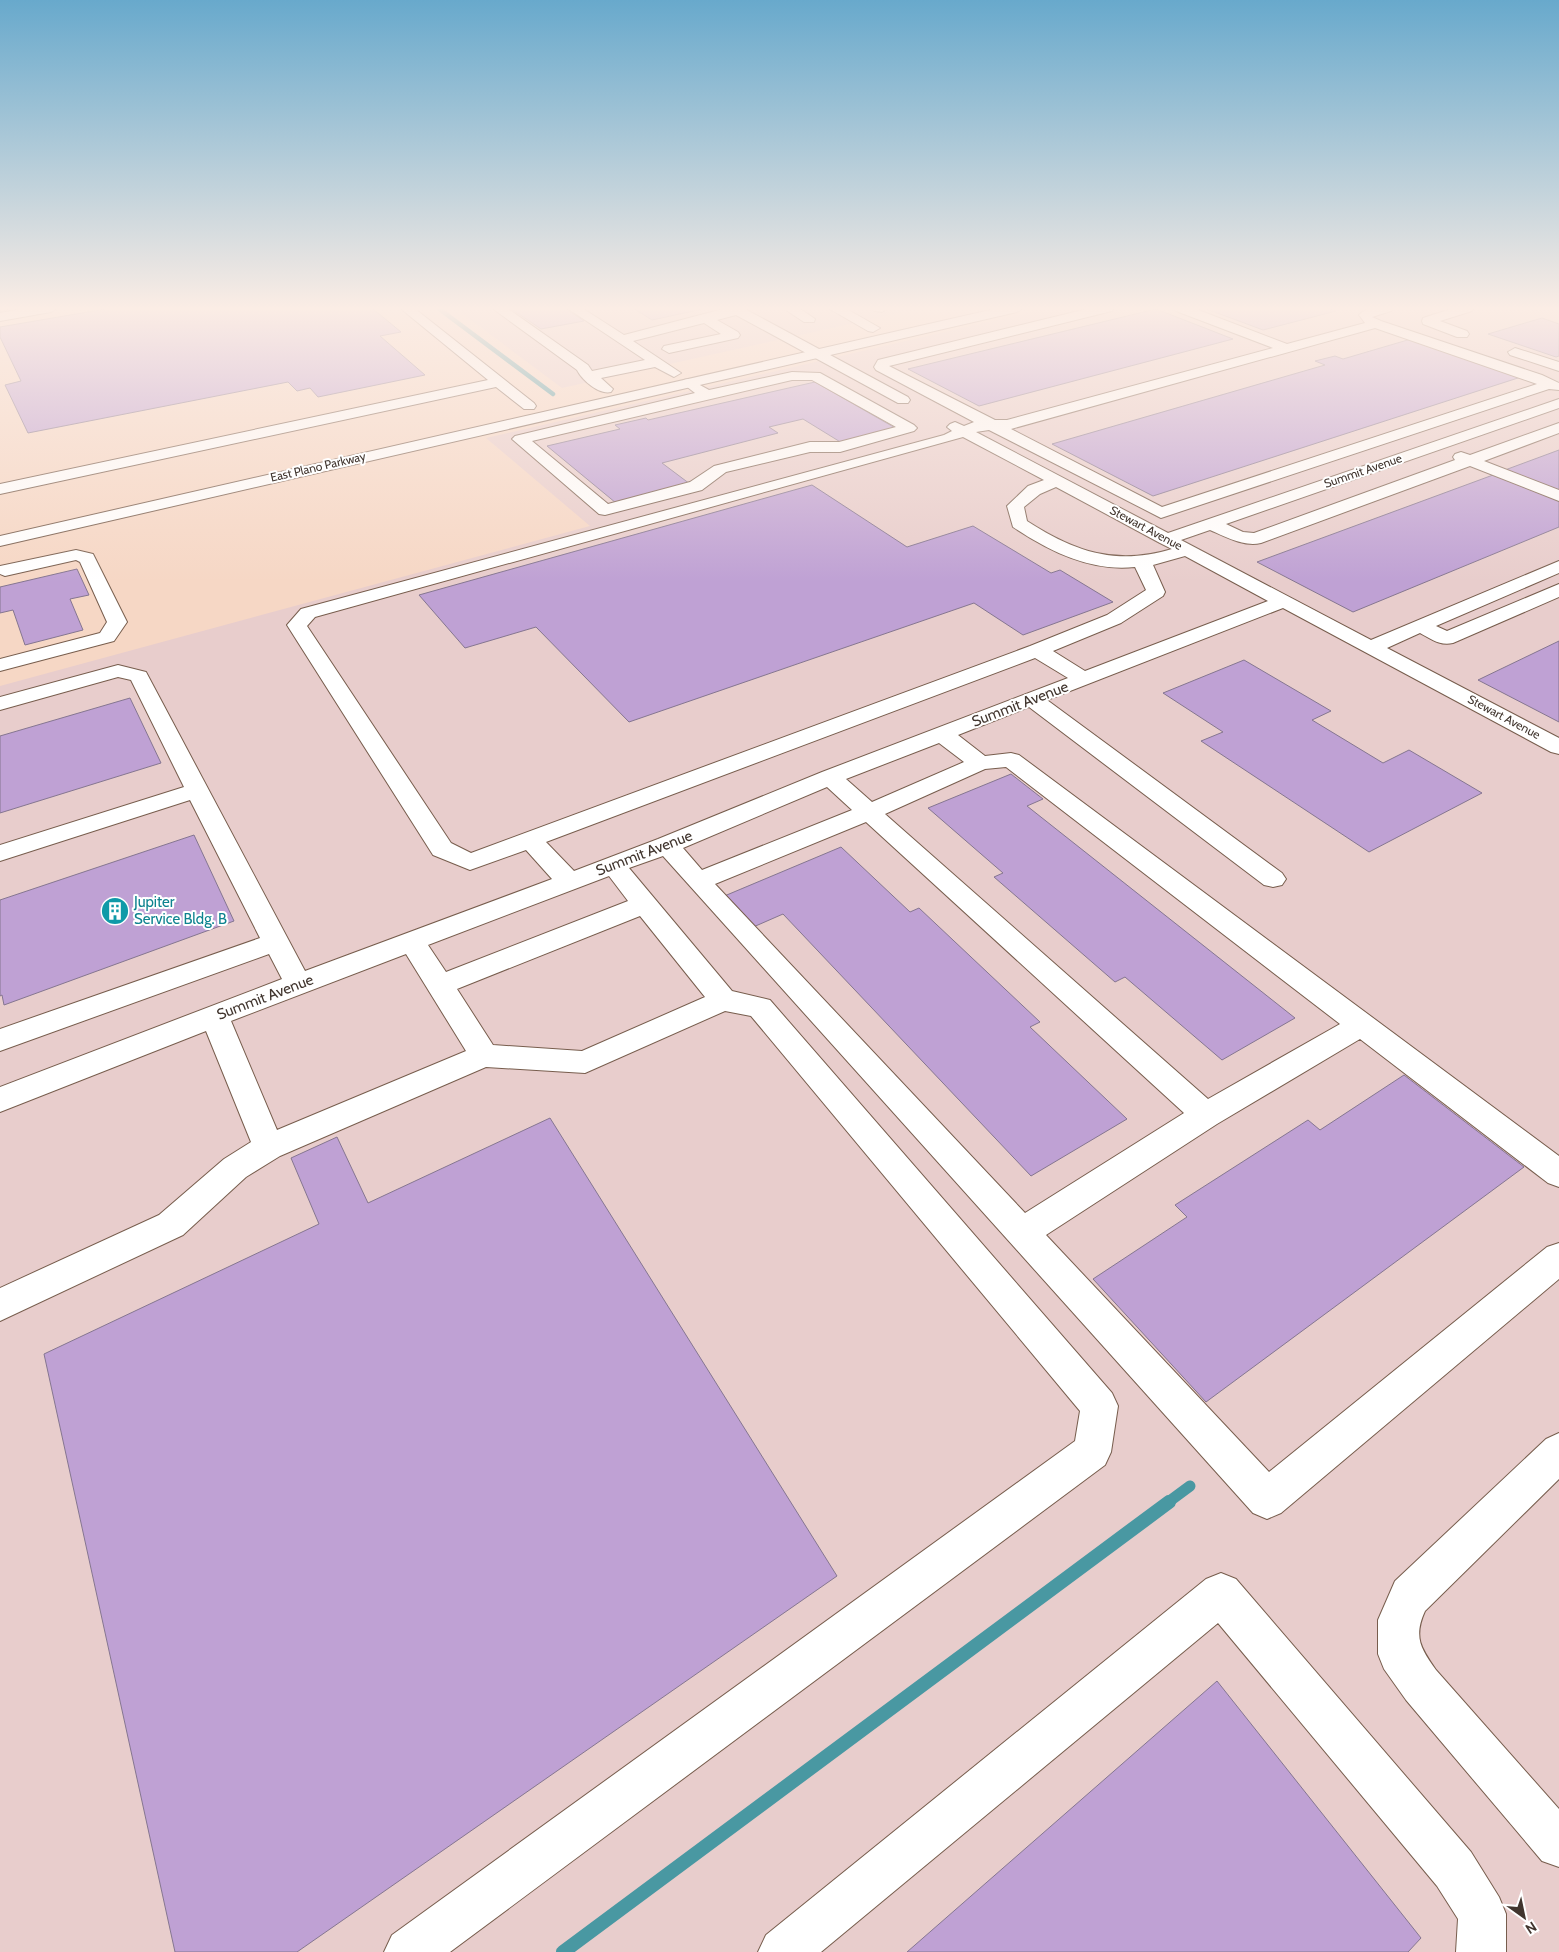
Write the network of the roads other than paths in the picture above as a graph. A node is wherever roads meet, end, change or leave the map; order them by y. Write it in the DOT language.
graph roads {
  1 [pos="419,399"];
  2 [pos="520,399"];
  3 [pos="560,399"];
  4 [pos="615,399"];
  5 [pos="691,399"];
  6 [pos="860,399"];
  7 [pos="901,399"];
  8 [pos="944,399"];
  9 [pos="1102,399"];
  10 [pos="1513,399"];
  11 [pos="1559,403"];
  12 [pos="529,406"];
  13 [pos="918,408"];
  14 [pos="542,416"];
  15 [pos="943,421"];
  16 [pos="993,425"];
  17 [pos="1559,428"];
  18 [pos="964,432"];
  19 [pos="1399,434"];
  20 [pos="1432,447"];
  21 [pos="298,457"];
  22 [pos="1469,461"];
  23 [pos="1056,481"];
  24 [pos="1253,482"];
  25 [pos="0,488"];
  26 [pos="1559,496"];
  27 [pos="1286,497"];
  28 [pos="1210,523"];
  29 [pos="1166,538"];
  30 [pos="0,541"];
  31 [pos="1188,550"];
  32 [pos="1141,560"];
  33 [pos="2,565"];
  34 [pos="1559,566"];
  35 [pos="1559,590"];
  36 [pos="1285,601"];
  37 [pos="1420,625"];
  38 [pos="1371,646"];
  39 [pos="1037,650"];
  40 [pos="0,666"];
  41 [pos="1084,679"];
  42 [pos="1032,699"];
  43 [pos="0,704"];
  44 [pos="942,734"];
  45 [pos="1559,747"];
  46 [pos="980,763"];
  47 [pos="830,777"];
  48 [pos="197,790"];
  49 [pos="869,812"];
  50 [pos="530,840"];
  51 [pos="667,845"];
  52 [pos="0,853"];
  53 [pos="613,865"];
  54 [pos="1273,879"];
  55 [pos="698,881"];
  56 [pos="570,882"];
  57 [pos="644,904"];
  58 [pos="412,941"];
  59 [pos="276,942"];
  60 [pos="298,984"];
  61 [pos="440,985"];
  62 [pos="723,1000"];
  63 [pos="214,1017"];
  64 [pos="1362,1026"];
  65 [pos="0,1040"];
  66 [pos="484,1056"];
  67 [pos="0,1100"];
  68 [pos="1206,1115"];
  69 [pos="269,1147"];
  70 [pos="1559,1174"];
  71 [pos="1022,1233"];
  72 [pos="1559,1258"];
  73 [pos="0,1305"];
  74 [pos="1559,1452"];
  75 [pos="1559,1844"];
  76 [pos="409,1952"];
  77 [pos="783,1952"];
  78 [pos="1481,1952"];
  1 -- 25 [label="street"];
  2 -- 12 [label="street"];
  3 -- 12 [label="street, East Plano Parkway"];
  4 -- 14 [label="street, East Plano Parkway"];
  5 -- 6 [label="street"];
  7 -- 13 [label="street"];
  8 -- 16 [label="street"];
  9 -- 16 [label="street"];
  10 -- 19 [label="street"];
  11 -- 20 [label="street, Summit Avenue"];
  12 -- 14 [label="street"];
  12 -- 21 [label="street, East Plano Parkway"];
  14 -- 30 [label="street, East Plano Parkway"];
  15 -- 18 [label="street, Stewart Avenue"];
  16 -- 18 [label="street"];
  16 -- 24 [label="street"];
  17 -- 22 [label="street"];
  18 -- 23 [label="street, Stewart Avenue"];
  18 -- 50 [label="street"];
  19 -- 20 [label="street"];
  19 -- 24 [label="street"];
  20 -- 22 [label="street"];
  20 -- 27 [label="street, Summit Avenue"];
  22 -- 26 [label="street"];
  22 -- 28 [label="street"];
  23 -- 29 [label="street, Stewart Avenue"];
  23 -- 32 [label="street"];
  24 -- 27 [label="street"];
  27 -- 28 [label="street, Summit Avenue"];
  28 -- 29 [label="street, Summit Avenue"];
  29 -- 31 [label="street, Stewart Avenue"];
  31 -- 32 [label="street"];
  31 -- 36 [label="street, Stewart Avenue"];
  32 -- 39 [label="street"];
  33 -- 40 [label="street"];
  34 -- 37 [label="street"];
  35 -- 37 [label="street"];
  36 -- 38 [label="street, Stewart Avenue"];
  36 -- 41 [label="street, Summit Avenue"];
  37 -- 38 [label="street"];
  38 -- 45 [label="street, Stewart Avenue"];
  39 -- 41 [label="street"];
  39 -- 50 [label="street"];
  41 -- 42 [label="street, Summit Avenue"];
  42 -- 44 [label="street, Summit Avenue"];
  42 -- 54 [label="street"];
  43 -- 48 [label="street"];
  44 -- 46 [label="street"];
  44 -- 47 [label="street, Summit Avenue"];
  46 -- 49 [label="street"];
  46 -- 64 [label="street"];
  47 -- 49 [label="street"];
  47 -- 51 [label="street, Summit Avenue"];
  48 -- 52 [label="street"];
  48 -- 59 [label="street"];
  49 -- 55 [label="street"];
  49 -- 68 [label="street"];
  50 -- 56 [label="street"];
  51 -- 53 [label="street, Summit Avenue"];
  51 -- 55 [label="street"];
  53 -- 56 [label="street, Summit Avenue"];
  53 -- 57 [label="street"];
  55 -- 71 [label="street"];
  56 -- 58 [label="street, Summit Avenue"];
  57 -- 61 [label="street"];
  57 -- 62 [label="street"];
  58 -- 60 [label="street, Summit Avenue"];
  58 -- 61 [label="street"];
  59 -- 60 [label="street"];
  59 -- 65 [label="street"];
  60 -- 63 [label="street, Summit Avenue"];
  61 -- 66 [label="street"];
  62 -- 66 [label="street"];
  62 -- 76 [label="street"];
  63 -- 67 [label="street, Summit Avenue"];
  63 -- 69 [label="street"];
  64 -- 68 [label="street"];
  64 -- 70 [label="street"];
  66 -- 69 [label="street"];
  68 -- 71 [label="street"];
  69 -- 73 [label="street"];
  71 -- 72 [label="street"];
  74 -- 75 [label="street"];
  77 -- 78 [label="street"];
}
